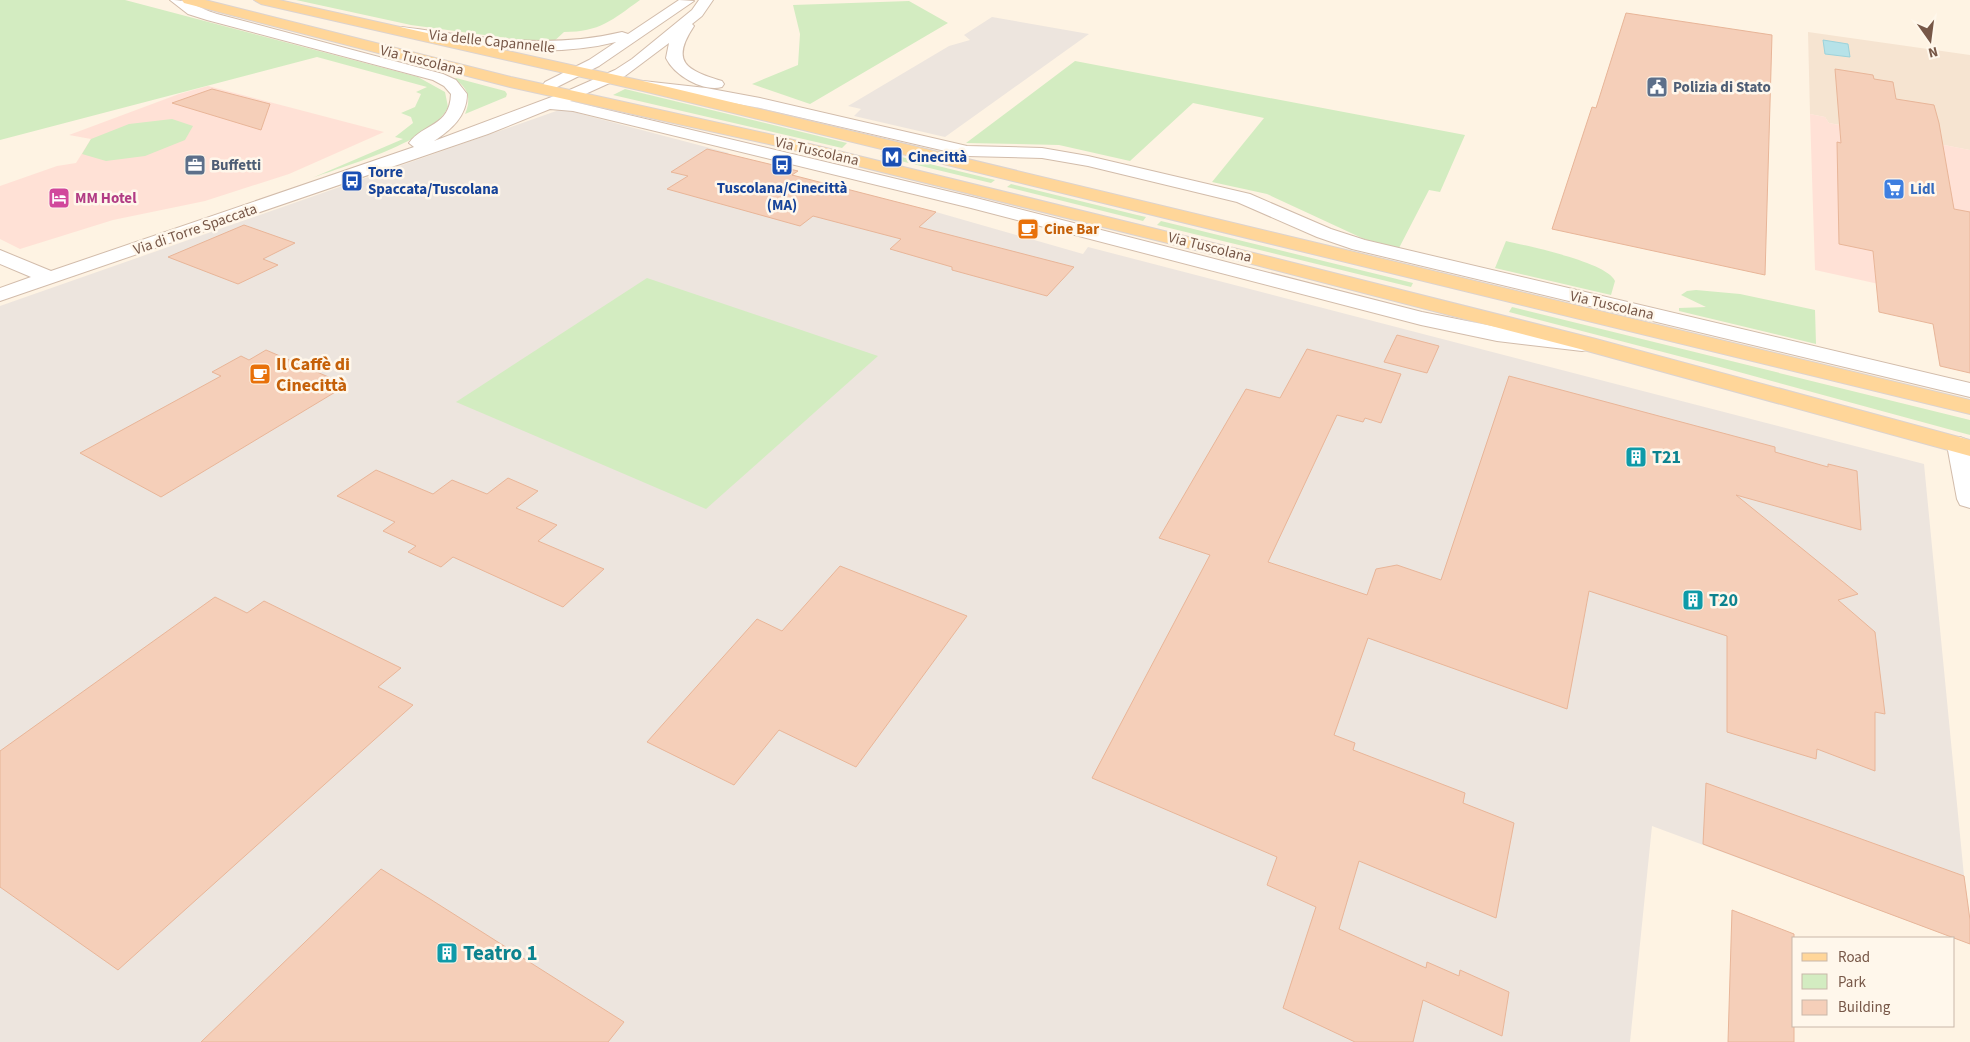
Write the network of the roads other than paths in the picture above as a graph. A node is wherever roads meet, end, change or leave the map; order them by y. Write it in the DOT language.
graph roads {
  1 [pos="177,0"];
  2 [pos="189,0"];
  3 [pos="262,0"];
  4 [pos="688,0"];
  5 [pos="701,7"];
  6 [pos="647,28"];
  7 [pos="394,30"];
  8 [pos="578,72"];
  9 [pos="608,79"];
  10 [pos="643,86"];
  11 [pos="546,96"];
  12 [pos="576,101"];
  13 [pos="798,111"];
  14 [pos="389,160"];
  15 [pos="0,256"];
  16 [pos="50,278"];
  17 [pos="0,295"];
  18 [pos="1588,344"];
  19 [pos="1970,390"];
  20 [pos="1970,407"];
  21 [pos="1965,447"];
  22 [pos="1970,499"];
  1 -- 14 [label="street, Via Tuscolana"];
  2 -- 11 [label="main road, Via Tuscolana"];
  3 -- 7 [label="main road, Via Tuscolana"];
  4 -- 6 [label="street, Via delle Capannelle"];
  5 -- 9 [label="street"];
  5 -- 13 [label="street"];
  6 -- 7 [label="street, Via delle Capannelle"];
  6 -- 8 [label="street, Via delle Capannelle"];
  7 -- 8 [label="main road, Via Tuscolana"];
  8 -- 9 [label="main road, Via Tuscolana"];
  8 -- 11 [label="street, Via delle Capannelle"];
  9 -- 10 [label="main road, Via Tuscolana"];
  9 -- 12 [label="street"];
  10 -- 13 [label="street, Via Tuscolana"];
  10 -- 20 [label="main road, Via Tuscolana"];
  11 -- 12 [label="street, Via Tuscolana"];
  11 -- 14 [label="street, Via di Torre Spaccata"];
  12 -- 18 [label="street, Via Tuscolana"];
  13 -- 19 [label="street, Via Tuscolana"];
  14 -- 16 [label="street, Via di Torre Spaccata"];
  15 -- 16 [label="street"];
  16 -- 17 [label="street, Via di Torre Spaccata"];
  18 -- 21 [label="main road, Via Tuscolana"];
  21 -- 22 [label="street"];
}
